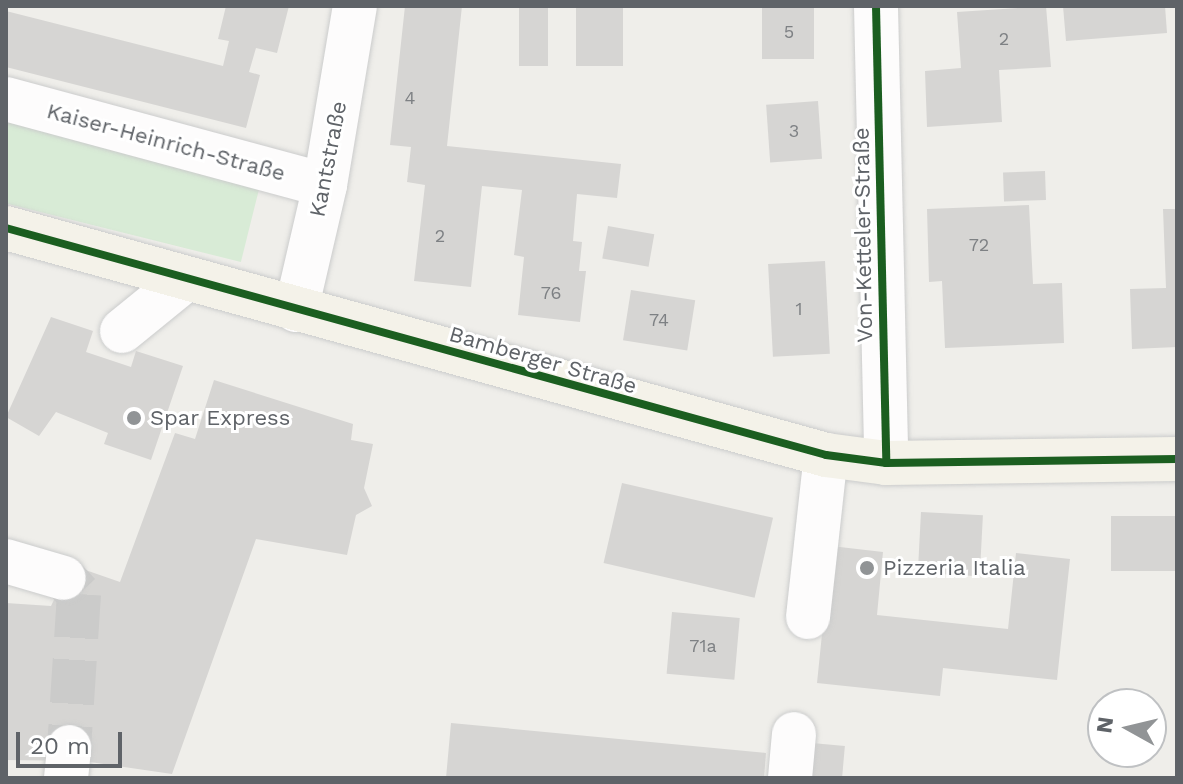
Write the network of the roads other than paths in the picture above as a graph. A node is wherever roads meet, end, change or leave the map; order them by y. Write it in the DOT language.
graph roads {
  1 [pos="355,6"];
  2 [pos="876,6"];
  3 [pos="6,99"];
  4 [pos="325,185"];
  5 [pos="6,228"];
  6 [pos="186,279"];
  7 [pos="296,310"];
  8 [pos="122,331"];
  9 [pos="826,455"];
  10 [pos="1177,459"];
  11 [pos="886,463"];
  12 [pos="6,561"];
  13 [pos="64,578"];
  14 [pos="808,617"];
  15 [pos="794,734"];
  16 [pos="790,778"];
  1 -- 4 [label="street, Kantstraße"];
  2 -- 11 [label="street, Von-Ketteler-Straße"];
  3 -- 4 [label="street, Kaiser-Heinrich-Straße"];
  4 -- 7 [label="street, Kantstraße"];
  5 -- 6 [label="main road, Bamberger Straße"];
  6 -- 7 [label="main road, Bamberger Straße"];
  6 -- 8 [label="street"];
  7 -- 9 [label="main road, Bamberger Straße"];
  9 -- 11 [label="main road, Bamberger Straße"];
  9 -- 14 [label="street"];
  10 -- 11 [label="main road, Bamberger Straße"];
  12 -- 13 [label="street"];
  15 -- 16 [label="street"];
}
